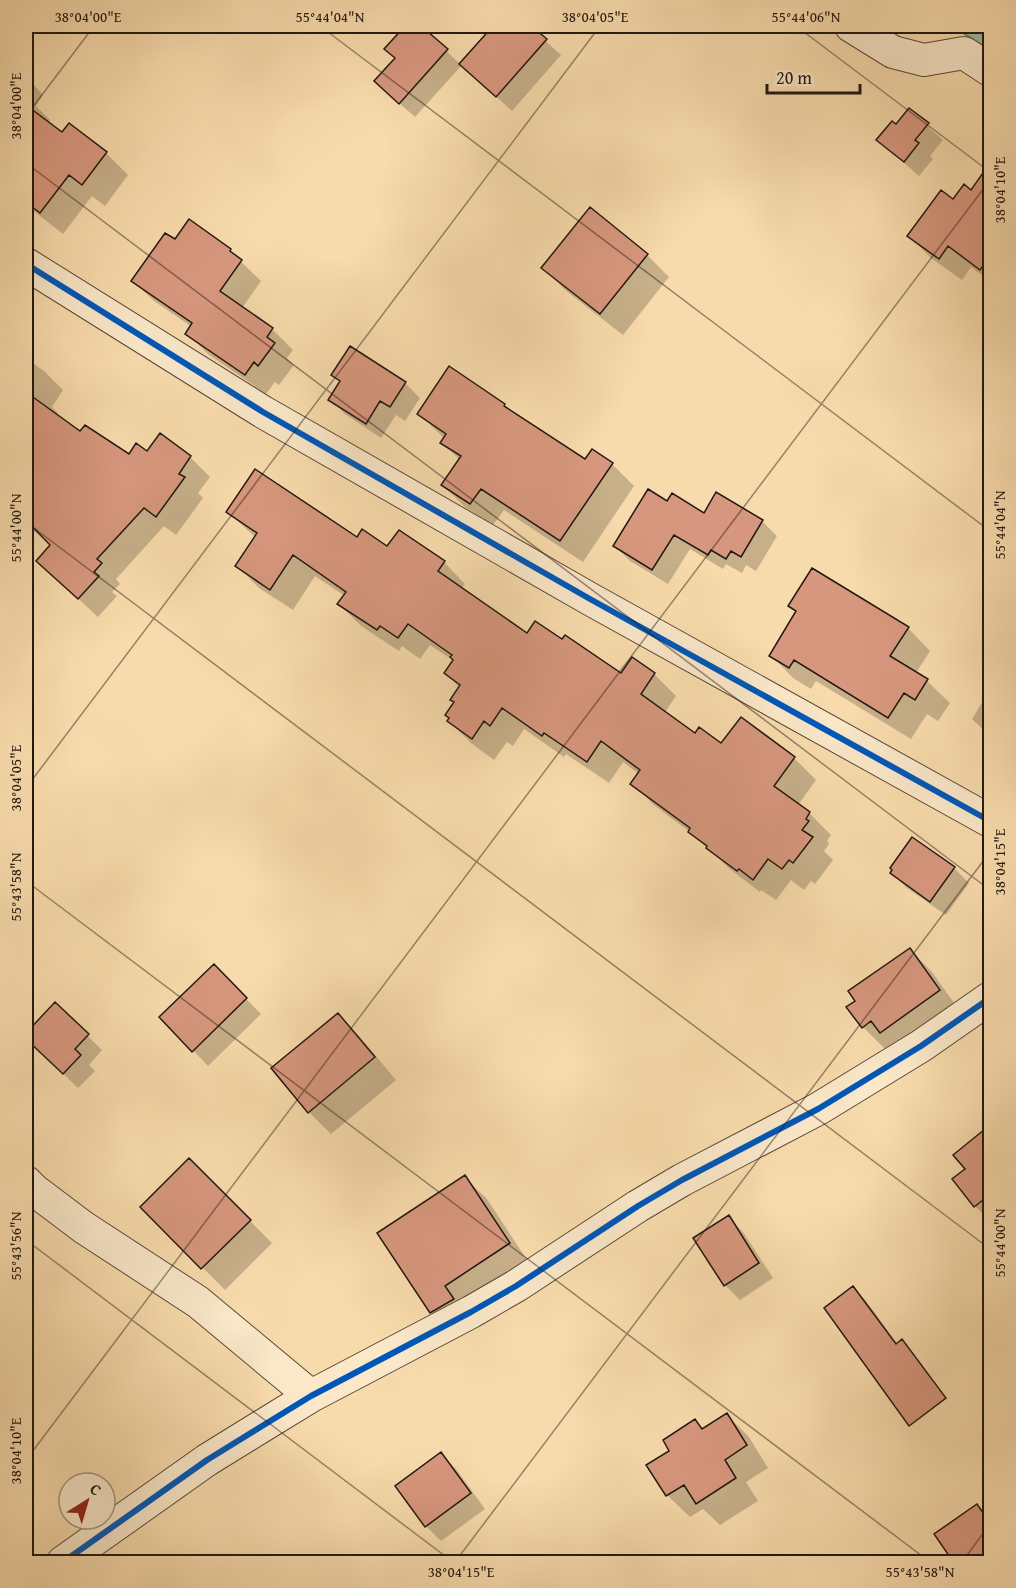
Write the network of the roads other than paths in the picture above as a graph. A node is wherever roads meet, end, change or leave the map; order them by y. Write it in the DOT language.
graph roads {
  1 [pos="851,26"];
  2 [pos="990,70"];
  3 [pos="26,264"];
  4 [pos="990,821"];
  5 [pos="990,998"];
  6 [pos="26,1182"];
  7 [pos="311,1396"];
  8 [pos="63,1563"];
  1 -- 2 [label="street"];
  3 -- 4 [label="street"];
  5 -- 7 [label="street"];
  6 -- 7 [label="street"];
  7 -- 8 [label="street"];
}
